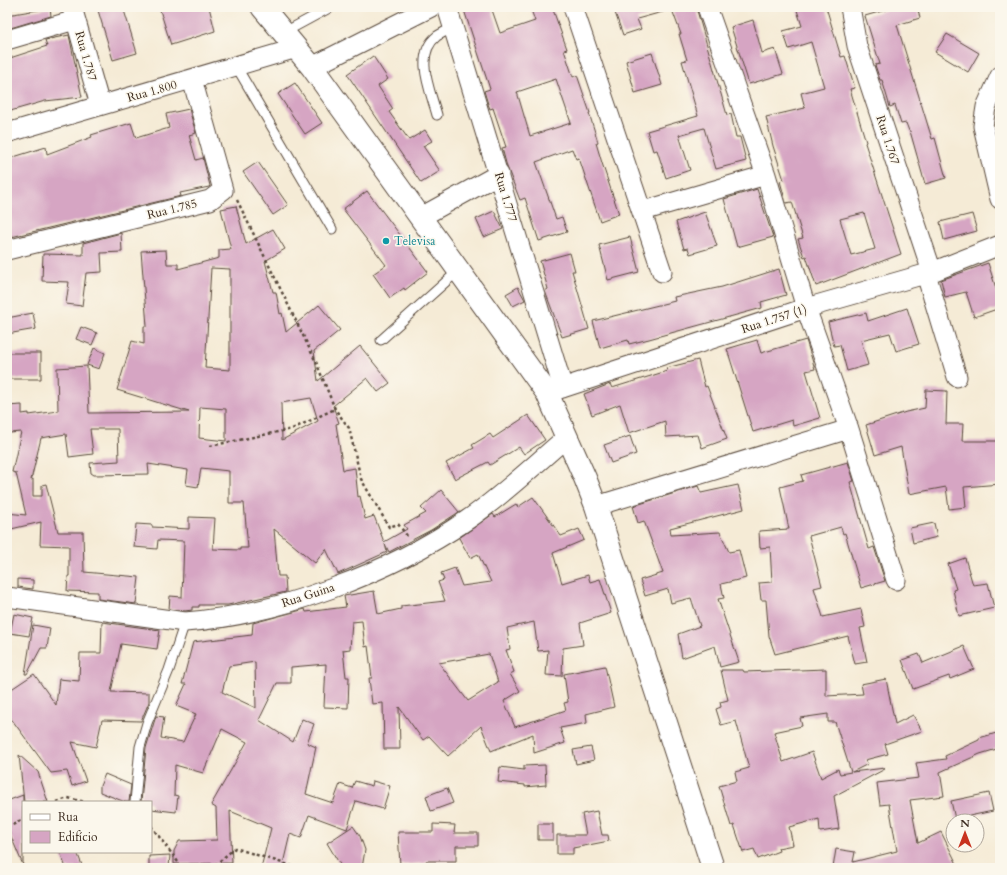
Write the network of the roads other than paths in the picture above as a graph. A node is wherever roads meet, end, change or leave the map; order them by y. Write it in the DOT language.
graph roads {
  1 [pos="262,7"];
  2 [pos="331,7"];
  3 [pos="431,7"];
  4 [pos="447,7"];
  5 [pos="573,7"];
  6 [pos="707,7"];
  7 [pos="850,7"];
  8 [pos="74,13"];
  9 [pos="454,27"];
  10 [pos="7,40"];
  11 [pos="290,40"];
  12 [pos="236,66"];
  13 [pos="312,67"];
  14 [pos="1000,76"];
  15 [pos="192,79"];
  16 [pos="100,105"];
  17 [pos="437,115"];
  18 [pos="7,133"];
  19 [pos="499,174"];
  20 [pos="766,175"];
  21 [pos="1000,199"];
  22 [pos="642,210"];
  23 [pos="421,217"];
  24 [pos="332,229"];
  25 [pos="1000,245"];
  26 [pos="7,250"];
  27 [pos="459,270"];
  28 [pos="662,272"];
  29 [pos="929,273"];
  30 [pos="806,308"];
  31 [pos="380,340"];
  32 [pos="957,377"];
  33 [pos="555,390"];
  34 [pos="850,429"];
  35 [pos="567,437"];
  36 [pos="596,506"];
  37 [pos="896,580"];
  38 [pos="7,597"];
  39 [pos="185,622"];
  40 [pos="135,801"];
  41 [pos="713,868"];
  1 -- 11 [label="street"];
  2 -- 11 [label="lane"];
  3 -- 13 [label="street"];
  4 -- 9 [label="street, Rua 1.777"];
  5 -- 22 [label="street"];
  6 -- 20 [label="street"];
  7 -- 29 [label="street, Rua 1.767"];
  8 -- 10 [label="street"];
  8 -- 16 [label="street, Rua 1.787"];
  9 -- 17 [label="lane"];
  9 -- 19 [label="street, Rua 1.777"];
  11 -- 12 [label="street, Rua 1.800"];
  11 -- 13 [label="street"];
  12 -- 15 [label="street, Rua 1.800"];
  12 -- 24 [label="lane"];
  13 -- 23 [label="street"];
  14 -- 21 [label="street"];
  15 -- 16 [label="street, Rua 1.800"];
  15 -- 26 [label="street, Rua 1.785"];
  16 -- 18 [label="street, Rua 1.800"];
  19 -- 23 [label="street"];
  19 -- 33 [label="street, Rua 1.777"];
  20 -- 22 [label="street"];
  20 -- 30 [label="street"];
  22 -- 28 [label="street"];
  23 -- 27 [label="street"];
  25 -- 29 [label="street, Rua 1.757 (1)"];
  27 -- 31 [label="lane"];
  27 -- 33 [label="street"];
  29 -- 30 [label="street, Rua 1.757 (1)"];
  29 -- 32 [label="street, Rua 1.767"];
  30 -- 33 [label="street, Rua 1.757 (1)"];
  30 -- 34 [label="street"];
  33 -- 35 [label="street"];
  34 -- 36 [label="street"];
  34 -- 37 [label="street"];
  35 -- 36 [label="street"];
  35 -- 39 [label="street, Rua Guina"];
  36 -- 41 [label="street"];
  38 -- 39 [label="street, Rua Guina"];
  39 -- 40 [label="lane"];
}
